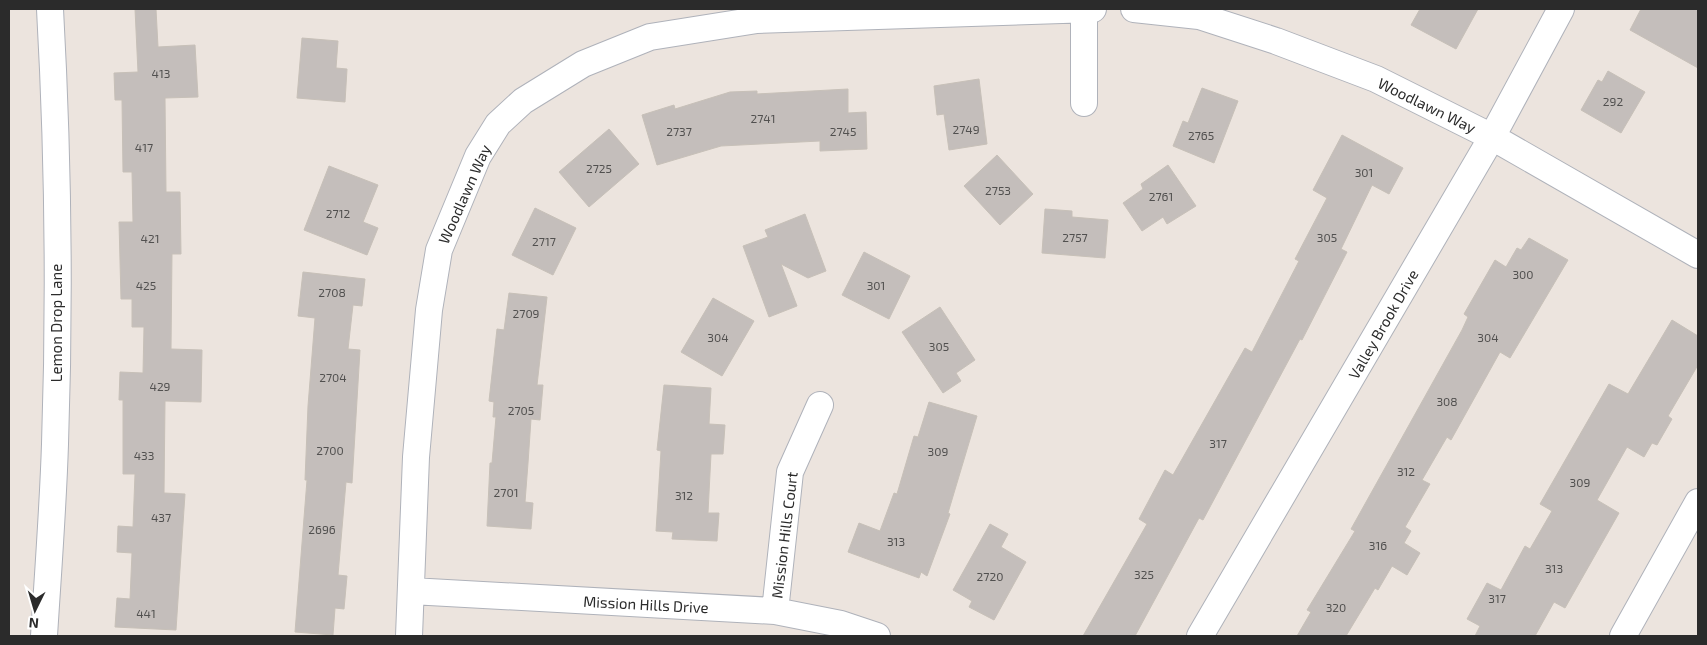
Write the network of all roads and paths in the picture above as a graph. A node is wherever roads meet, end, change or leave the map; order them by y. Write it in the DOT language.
graph roads {
  1 [pos="50,9"];
  2 [pos="1084,9"];
  3 [pos="1093,9"];
  4 [pos="1134,9"];
  5 [pos="1561,9"];
  6 [pos="1084,103"];
  7 [pos="1492,137"];
  8 [pos="1698,255"];
  9 [pos="820,405"];
  10 [pos="1698,502"];
  11 [pos="411,591"];
  12 [pos="775,611"];
  13 [pos="44,636"];
  14 [pos="409,636"];
  15 [pos="877,636"];
  16 [pos="1200,636"];
  17 [pos="1623,636"];
  1 -- 13 [label="street, Lemon Drop Lane"];
  2 -- 3 [label="street, Woodlawn Way"];
  2 -- 6 [label="street"];
  2 -- 11 [label="street, Woodlawn Way"];
  4 -- 7 [label="street, Woodlawn Way"];
  5 -- 7 [label="street, Valley Brook Drive"];
  7 -- 8 [label="street, Woodlawn Way"];
  7 -- 16 [label="street, Valley Brook Drive"];
  9 -- 12 [label="street, Mission Hills Court"];
  10 -- 17 [label="street"];
  11 -- 12 [label="street, Mission Hills Drive"];
  11 -- 14 [label="street, Woodlawn Way"];
  12 -- 15 [label="street, Mission Hills Drive"];
}
